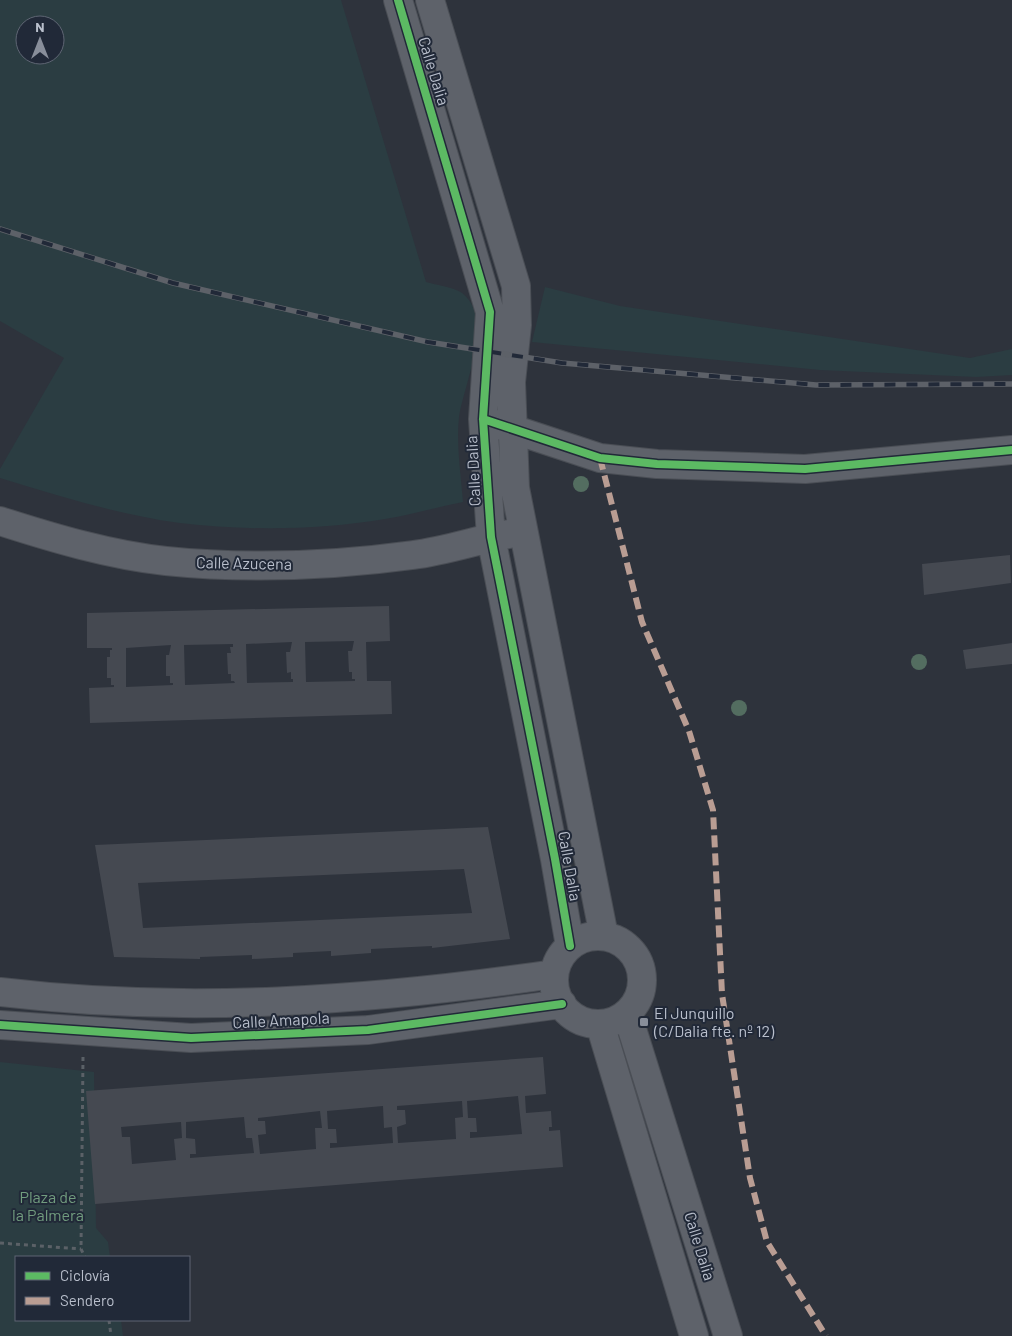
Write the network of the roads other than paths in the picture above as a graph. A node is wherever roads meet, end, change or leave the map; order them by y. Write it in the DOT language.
graph roads {
  1 [pos="398,0"];
  2 [pos="430,0"];
  3 [pos="483,419"];
  4 [pos="513,430"];
  5 [pos="1012,450"];
  6 [pos="0,521"];
  7 [pos="523,532"];
  8 [pos="491,537"];
  9 [pos="604,936"];
  10 [pos="570,946"];
  11 [pos="554,974"];
  12 [pos="0,992"];
  13 [pos="562,1004"];
  14 [pos="626,1013"];
  15 [pos="600,1024"];
  16 [pos="0,1025"];
  17 [pos="694,1336"];
  18 [pos="728,1336"];
  1 -- 3 [label="street, Calle Dalia"];
  2 -- 4 [label="street, Calle Dalia"];
  3 -- 4 [label="street"];
  3 -- 8 [label="street, Calle Dalia"];
  4 -- 5 [label="street"];
  4 -- 7 [label="street, Calle Dalia"];
  6 -- 8 [label="street, Calle Azucena"];
  7 -- 8 [label="street, Calle Azucena"];
  7 -- 9 [label="street, Calle Dalia"];
  8 -- 10 [label="street, Calle Dalia"];
  9 -- 10 [label="street"];
  9 -- 14 [label="street"];
  10 -- 11 [label="street"];
  11 -- 12 [label="street, Calle Amapola"];
  11 -- 13 [label="street"];
  13 -- 15 [label="street"];
  13 -- 16 [label="street, Calle Amapola"];
  14 -- 15 [label="street"];
  14 -- 18 [label="street, Calle Dalia"];
  15 -- 17 [label="street, Calle Dalia"];
}
